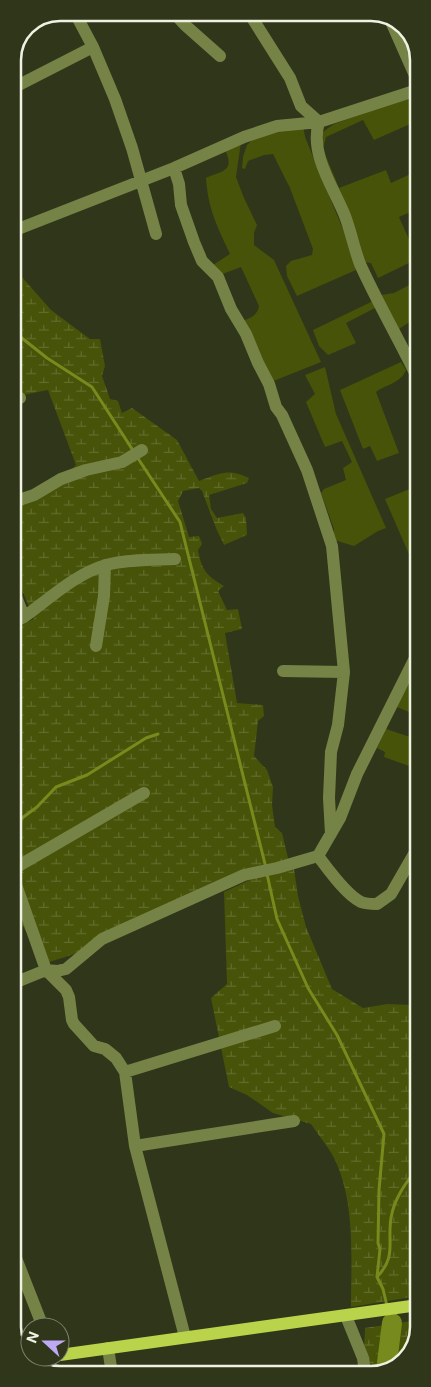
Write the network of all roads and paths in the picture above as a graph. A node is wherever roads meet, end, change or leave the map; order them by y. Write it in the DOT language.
graph roads {
  1 [pos="80,21"];
  2 [pos="181,21"];
  3 [pos="254,21"];
  4 [pos="394,29"];
  5 [pos="93,47"];
  6 [pos="220,56"];
  7 [pos="410,64"];
  8 [pos="21,84"];
  9 [pos="410,92"];
  10 [pos="319,122"];
  11 [pos="174,168"];
  12 [pos="141,180"];
  13 [pos="21,228"];
  14 [pos="156,234"];
  15 [pos="410,360"];
  16 [pos="142,450"];
  17 [pos="21,499"];
  18 [pos="175,559"];
  19 [pos="105,565"];
  20 [pos="21,618"];
  21 [pos="96,646"];
  22 [pos="410,668"];
  23 [pos="283,671"];
  24 [pos="344,672"];
  25 [pos="144,793"];
  26 [pos="330,834"];
  27 [pos="318,856"];
  28 [pos="410,861"];
  29 [pos="21,864"];
  30 [pos="21,897"];
  31 [pos="46,970"];
  32 [pos="21,980"];
  33 [pos="275,1026"];
  34 [pos="124,1072"];
  35 [pos="294,1121"];
  36 [pos="135,1146"];
  37 [pos="21,1271"];
  38 [pos="410,1307"];
  39 [pos="346,1316"];
  40 [pos="39,1317"];
  41 [pos="185,1337"];
  42 [pos="108,1348"];
  43 [pos="70,1354"];
  44 [pos="111,1366"];
  45 [pos="364,1366"];
  1 -- 5 [label="street"];
  2 -- 6 [label="street"];
  3 -- 10 [label="street"];
  4 -- 7 [label="street"];
  5 -- 8 [label="street"];
  5 -- 12 [label="street"];
  9 -- 10 [label="street"];
  10 -- 11 [label="street"];
  10 -- 15 [label="street"];
  11 -- 12 [label="street"];
  11 -- 24 [label="street"];
  12 -- 13 [label="street"];
  12 -- 14 [label="street"];
  16 -- 17 [label="street"];
  18 -- 19 [label="street"];
  19 -- 20 [label="street"];
  19 -- 21 [label="street"];
  22 -- 26 [label="street"];
  23 -- 24 [label="street"];
  24 -- 26 [label="street"];
  25 -- 29 [label="street"];
  26 -- 27 [label="street"];
  27 -- 28 [label="street"];
  27 -- 31 [label="street"];
  30 -- 31 [label="street"];
  31 -- 32 [label="street"];
  31 -- 34 [label="street"];
  33 -- 34 [label="street"];
  34 -- 36 [label="street"];
  35 -- 36 [label="street"];
  36 -- 41 [label="street"];
  37 -- 40 [label="street"];
  38 -- 39 [label="main road"];
  39 -- 41 [label="main road"];
  39 -- 45 [label="street"];
  41 -- 42 [label="main road"];
  42 -- 43 [label="main road"];
  42 -- 44 [label="street"];
}
